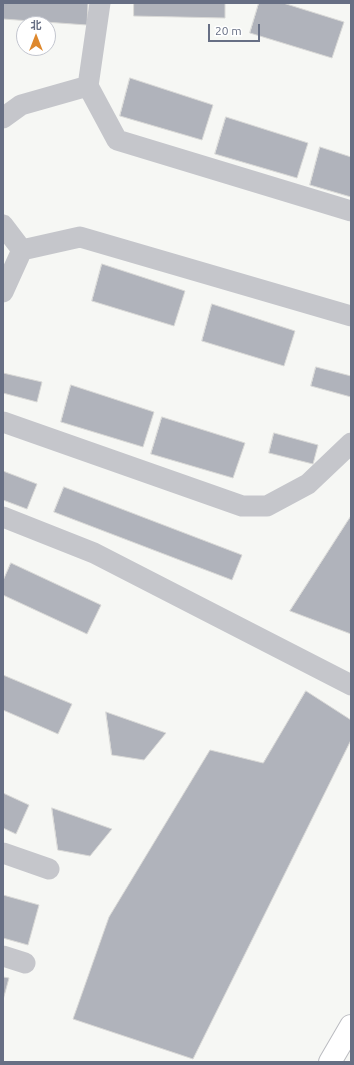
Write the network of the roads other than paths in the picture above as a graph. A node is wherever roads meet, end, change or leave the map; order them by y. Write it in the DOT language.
graph roads {
  1 [pos="100,3"];
  2 [pos="88,86"];
  3 [pos="3,118"];
  4 [pos="351,211"];
  5 [pos="3,225"];
  6 [pos="22,250"];
  7 [pos="3,292"];
  8 [pos="351,316"];
  9 [pos="3,422"];
  10 [pos="351,443"];
  11 [pos="3,517"];
  12 [pos="351,685"];
  13 [pos="3,854"];
  14 [pos="49,869"];
  15 [pos="3,956"];
  16 [pos="25,963"];
  17 [pos="351,1026"];
  18 [pos="330,1062"];
  1 -- 2 [label="street"];
  2 -- 3 [label="street"];
  2 -- 4 [label="street"];
  5 -- 6 [label="street"];
  6 -- 7 [label="street"];
  6 -- 8 [label="street"];
  9 -- 10 [label="street"];
  11 -- 12 [label="street"];
  13 -- 14 [label="street"];
  15 -- 16 [label="street"];
  17 -- 18 [label="main road"];
}
